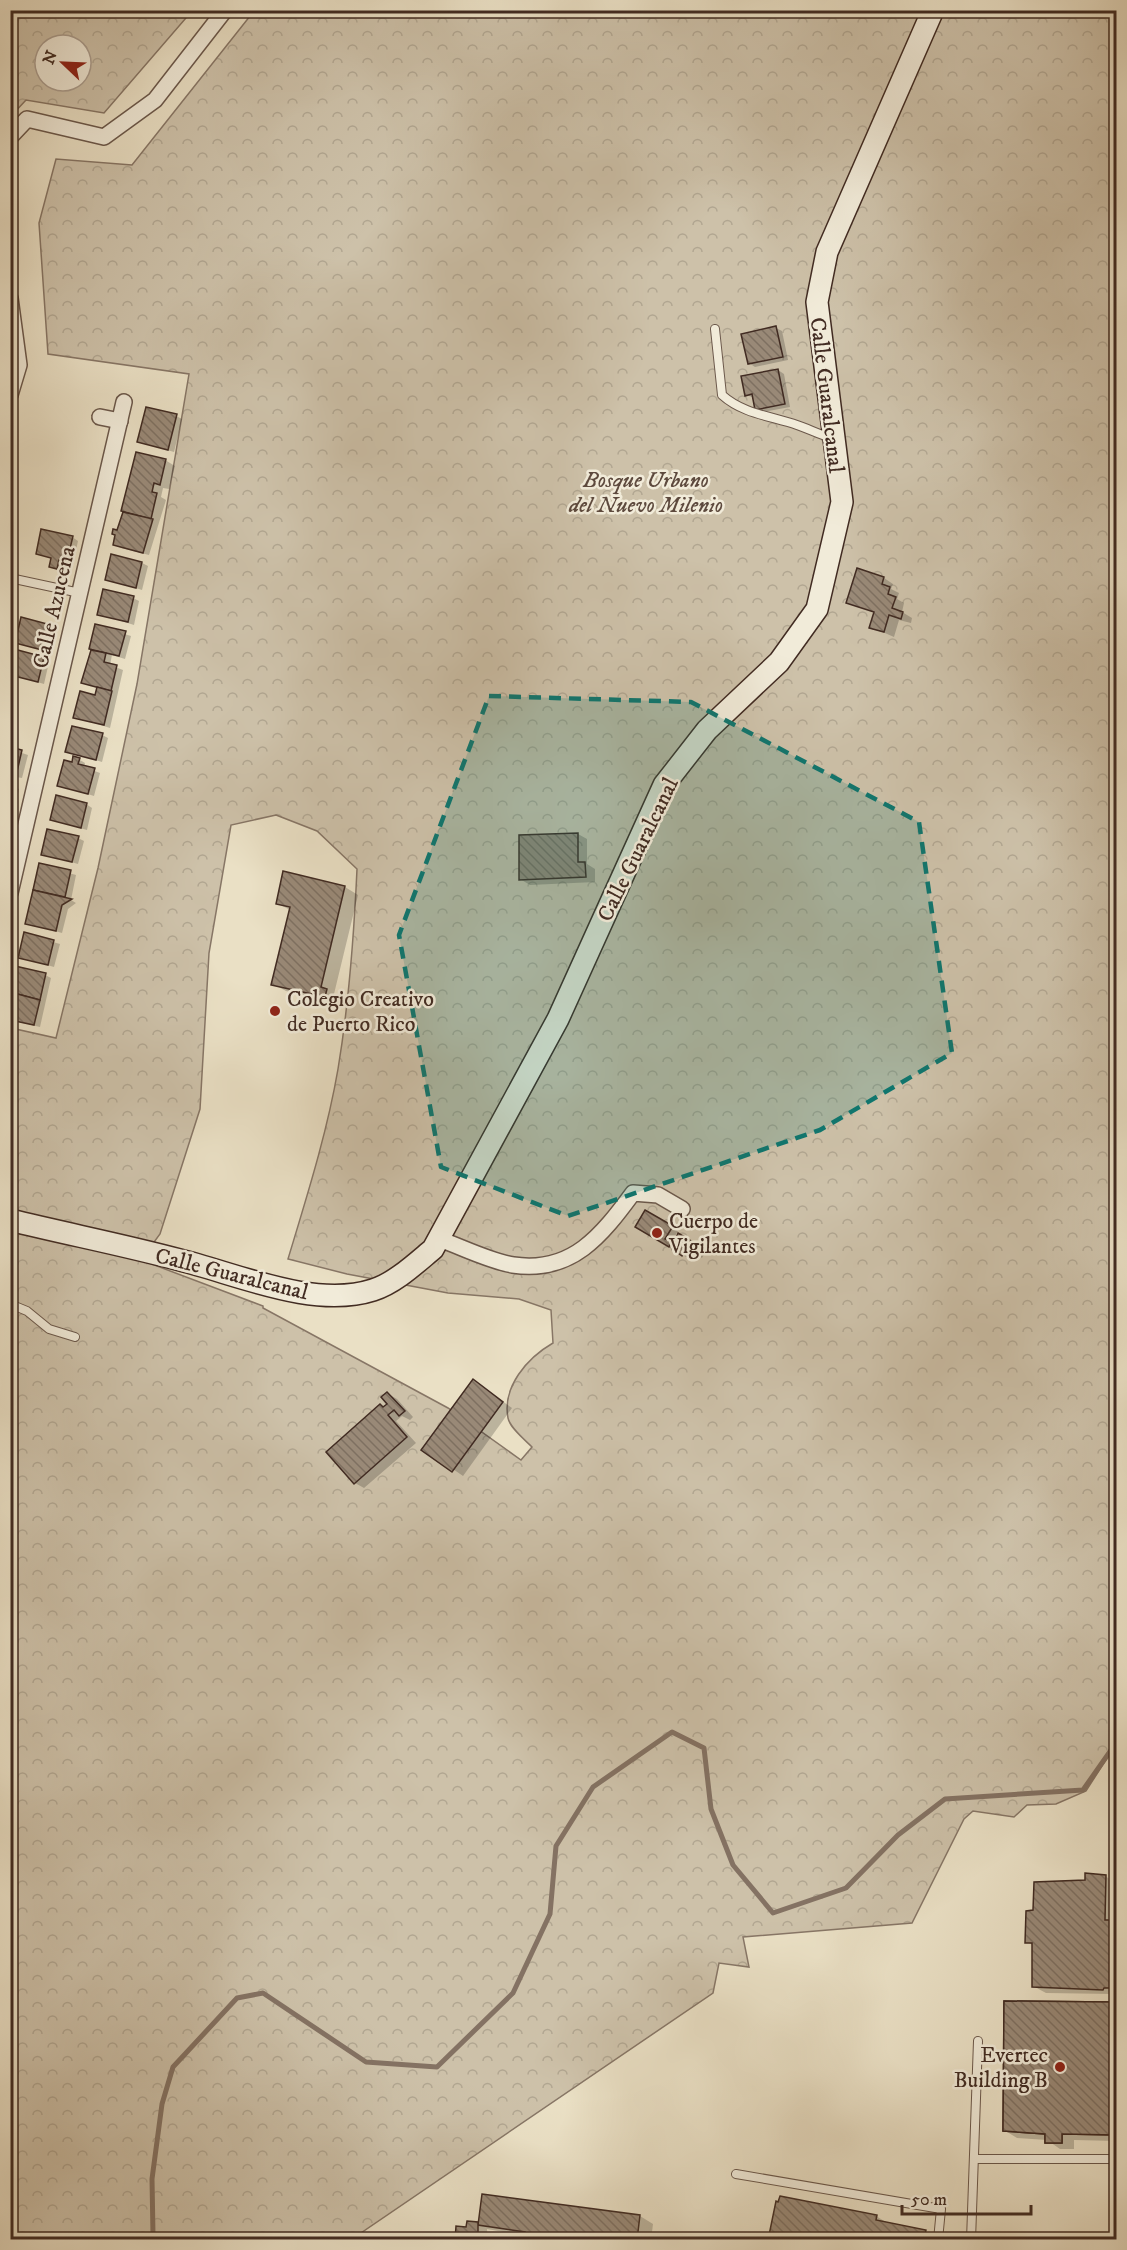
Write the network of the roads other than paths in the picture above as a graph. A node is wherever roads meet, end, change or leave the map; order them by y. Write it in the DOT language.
graph roads {
  1 [pos="225,10"];
  2 [pos="933,10"];
  3 [pos="10,137"];
  4 [pos="10,298"];
  5 [pos="715,329"];
  6 [pos="10,395"];
  7 [pos="124,402"];
  8 [pos="100,417"];
  9 [pos="120,421"];
  10 [pos="834,439"];
  11 [pos="10,578"];
  12 [pos="80,593"];
  13 [pos="10,893"];
  14 [pos="681,1209"];
  15 [pos="10,1220"];
  16 [pos="439,1239"];
  17 [pos="10,1304"];
  18 [pos="75,1337"];
  19 [pos="978,2041"];
  20 [pos="975,2159"];
  21 [pos="1116,2159"];
  22 [pos="736,2174"];
  23 [pos="938,2240"];
  24 [pos="971,2240"];
  1 -- 3 [label="street"];
  2 -- 10 [label="street, Calle Guaralcanal"];
  4 -- 6 [label="street"];
  5 -- 10 [label="lane"];
  7 -- 9 [label="street, Calle Azucena"];
  8 -- 9 [label="street"];
  9 -- 12 [label="street, Calle Azucena"];
  10 -- 16 [label="street, Calle Guaralcanal"];
  11 -- 12 [label="lane"];
  12 -- 13 [label="street, Calle Azucena"];
  14 -- 16 [label="street"];
  15 -- 16 [label="street, Calle Guaralcanal"];
  17 -- 18 [label="lane"];
  19 -- 20 [label="lane"];
  20 -- 21 [label="lane"];
  20 -- 24 [label="lane"];
  22 -- 23 [label="lane"];
}
